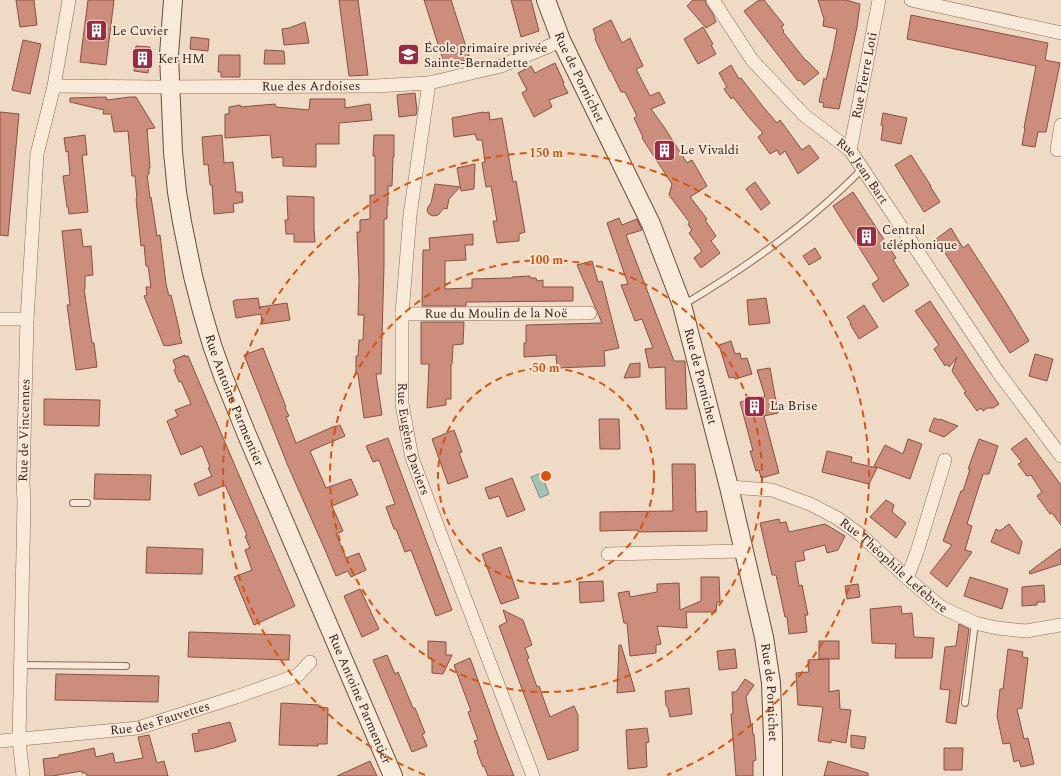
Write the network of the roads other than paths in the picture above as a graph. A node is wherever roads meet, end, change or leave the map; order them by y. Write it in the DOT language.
graph roads {
  1 [pos="68,0"];
  2 [pos="173,0"];
  3 [pos="546,0"];
  4 [pos="713,0"];
  5 [pos="879,0"];
  6 [pos="911,0"];
  7 [pos="1061,33"];
  8 [pos="561,40"];
  9 [pos="429,82"];
  10 [pos="54,86"];
  11 [pos="169,87"];
  12 [pos="1061,125"];
  13 [pos="850,150"];
  14 [pos="1057,150"];
  15 [pos="863,168"];
  16 [pos="682,306"];
  17 [pos="590,313"];
  18 [pos="402,314"];
  19 [pos="0,319"];
  20 [pos="27,319"];
  21 [pos="1061,456"];
  22 [pos="945,460"];
  23 [pos="729,487"];
  24 [pos="72,503"];
  25 [pos="87,504"];
  26 [pos="744,551"];
  27 [pos="608,554"];
  28 [pos="907,578"];
  29 [pos="975,623"];
  30 [pos="1061,625"];
  31 [pos="310,662"];
  32 [pos="21,665"];
  33 [pos="126,666"];
  34 [pos="965,703"];
  35 [pos="19,740"];
  36 [pos="0,741"];
  37 [pos="23,776"];
  38 [pos="393,776"];
  39 [pos="533,776"];
  40 [pos="773,776"];
  1 -- 10 [label="street, Rue de Vincennes"];
  2 -- 11 [label="main road, Rue Antoine Parmentier"];
  3 -- 8 [label="main road, Rue de Pornichet"];
  4 -- 13 [label="street, Rue Jean Bart"];
  5 -- 13 [label="street, Rue Pierre Loti"];
  6 -- 7 [label="street"];
  8 -- 9 [label="street, Rue des Ardoises"];
  8 -- 16 [label="main road, Rue de Pornichet"];
  9 -- 11 [label="street, Rue des Ardoises"];
  9 -- 18 [label="street, Rue Eugène Daviers"];
  10 -- 11 [label="street, Rue des Ardoises"];
  10 -- 20 [label="street, Rue de Vincennes"];
  11 -- 38 [label="main road, Rue Antoine Parmentier"];
  12 -- 14 [label="street"];
  13 -- 15 [label="street, Rue Jean Bart"];
  15 -- 16 [label="lane"];
  15 -- 21 [label="street, Rue Jean Bart"];
  16 -- 23 [label="main road, Rue de Pornichet"];
  17 -- 18 [label="street, Rue du Moulin de la Noë"];
  18 -- 39 [label="street, Rue Eugène Daviers"];
  19 -- 20 [label="street"];
  20 -- 32 [label="street, Rue de Vincennes"];
  22 -- 28 [label="street"];
  23 -- 26 [label="main road, Rue de Pornichet"];
  23 -- 28 [label="street, Rue Théophile Lefebvre"];
  24 -- 25 [label="lane"];
  26 -- 27 [label="street"];
  26 -- 40 [label="main road, Rue de Pornichet"];
  28 -- 29 [label="street, Rue Théophile Lefebvre"];
  29 -- 30 [label="street, Rue Théophile Lefebvre"];
  29 -- 34 [label="lane"];
  31 -- 35 [label="street, Rue des Fauvettes"];
  32 -- 33 [label="lane"];
  32 -- 35 [label="street, Rue de Vincennes"];
  35 -- 36 [label="street, Rue des Fauvettes"];
  35 -- 37 [label="street, Rue de Vincennes"];
}
